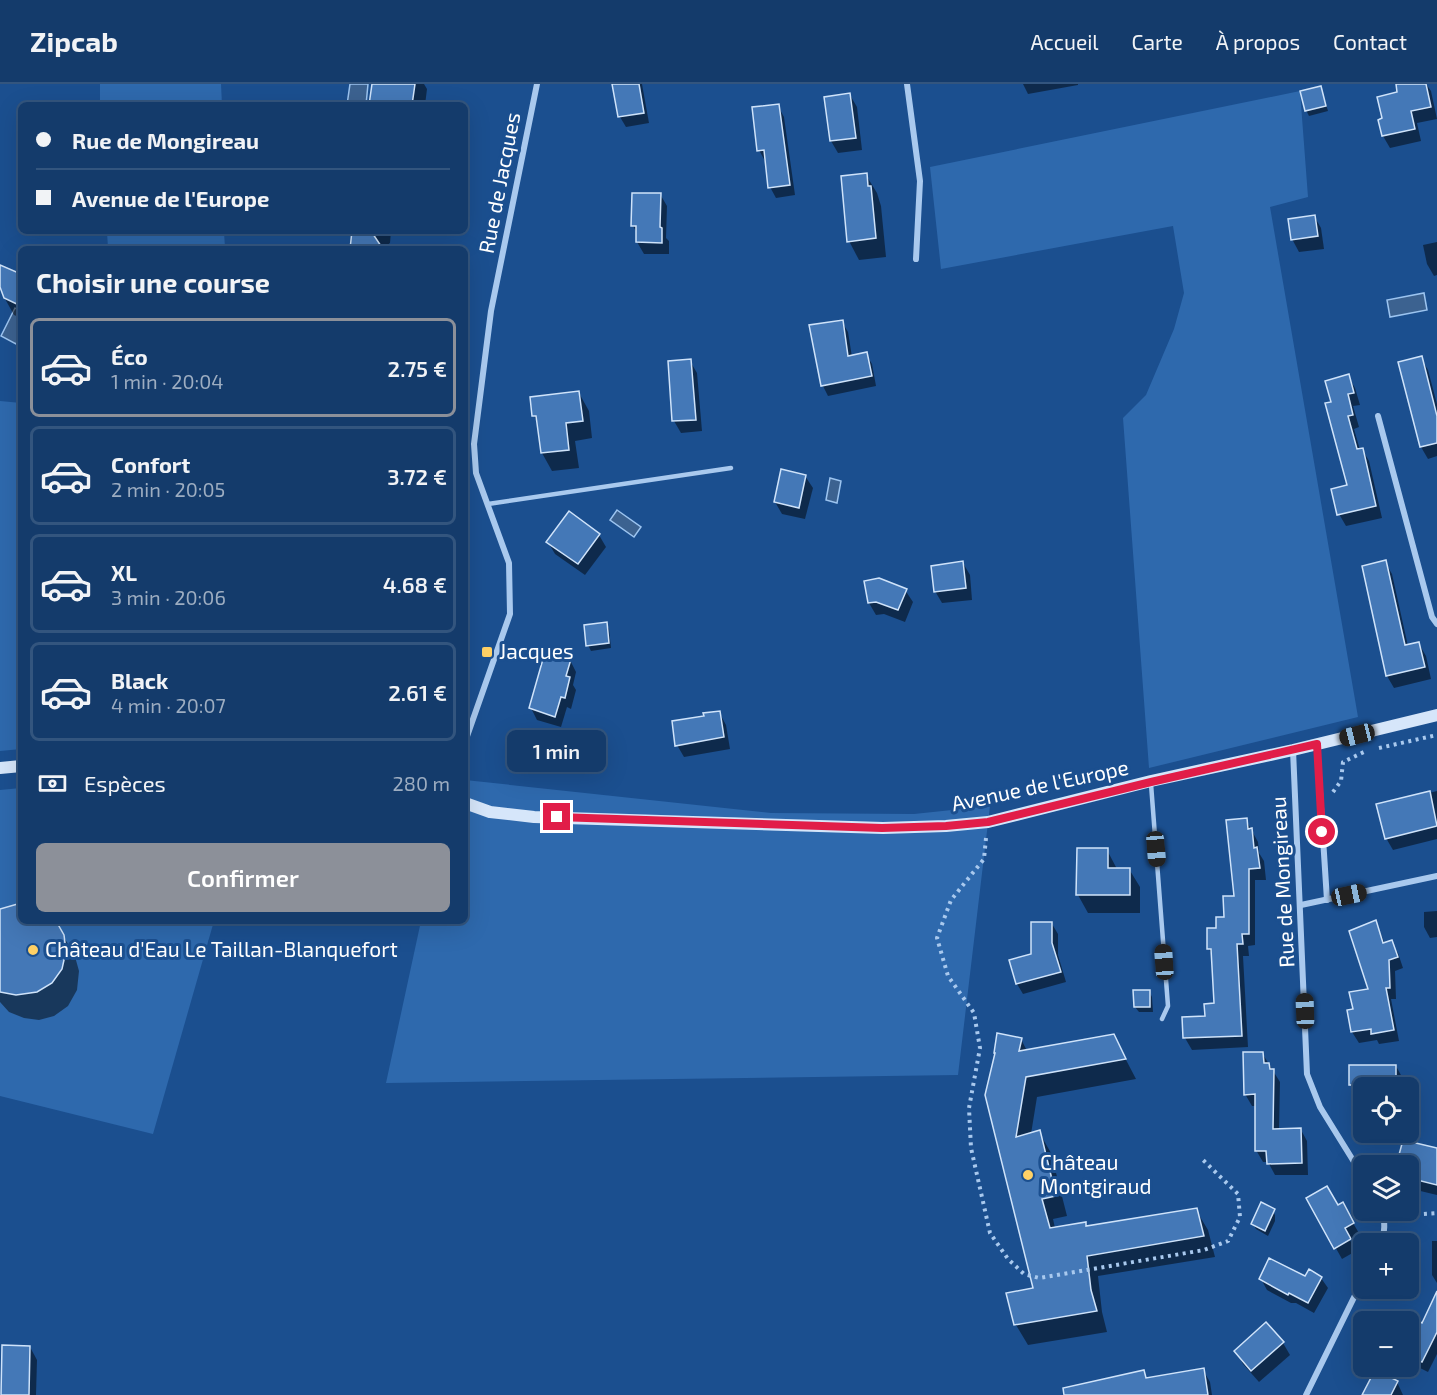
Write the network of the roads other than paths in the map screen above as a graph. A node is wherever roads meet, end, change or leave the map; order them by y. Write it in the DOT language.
graph roads {
  1 [pos="537,84"];
  2 [pos="907,84"];
  3 [pos="916,259"];
  4 [pos="1378,416"];
  5 [pos="731,468"];
  6 [pos="488,504"];
  7 [pos="1437,624"];
  8 [pos="1437,715"];
  9 [pos="468,733"];
  10 [pos="1317,744"];
  11 [pos="1293,750"];
  12 [pos="18,766"];
  13 [pos="0,768"];
  14 [pos="1151,782"];
  15 [pos="468,804"];
  16 [pos="1437,876"];
  17 [pos="1327,900"];
  18 [pos="1301,905"];
  19 [pos="1162,1019"];
  20 [pos="1353,1160"];
  21 [pos="1353,1299"];
  22 [pos="1306,1395"];
  1 -- 6 [label="street, Rue de Jacques"];
  2 -- 3 [label="street"];
  4 -- 7 [label="street"];
  5 -- 6 [label="lane"];
  6 -- 9 [label="street, Rue de Jacques"];
  8 -- 10 [label="street, Avenue de l'Europe"];
  10 -- 11 [label="street, Avenue de l'Europe"];
  10 -- 17 [label="street, Rue de Mongireau"];
  11 -- 14 [label="street, Avenue de l'Europe"];
  11 -- 18 [label="street, Rue de Mongireau"];
  12 -- 13 [label="street"];
  14 -- 15 [label="street, Avenue de l'Europe"];
  14 -- 19 [label="lane"];
  16 -- 17 [label="street"];
  17 -- 18 [label="street"];
  18 -- 20 [label="street, Rue de Mongireau"];
  21 -- 22 [label="street"];
}
